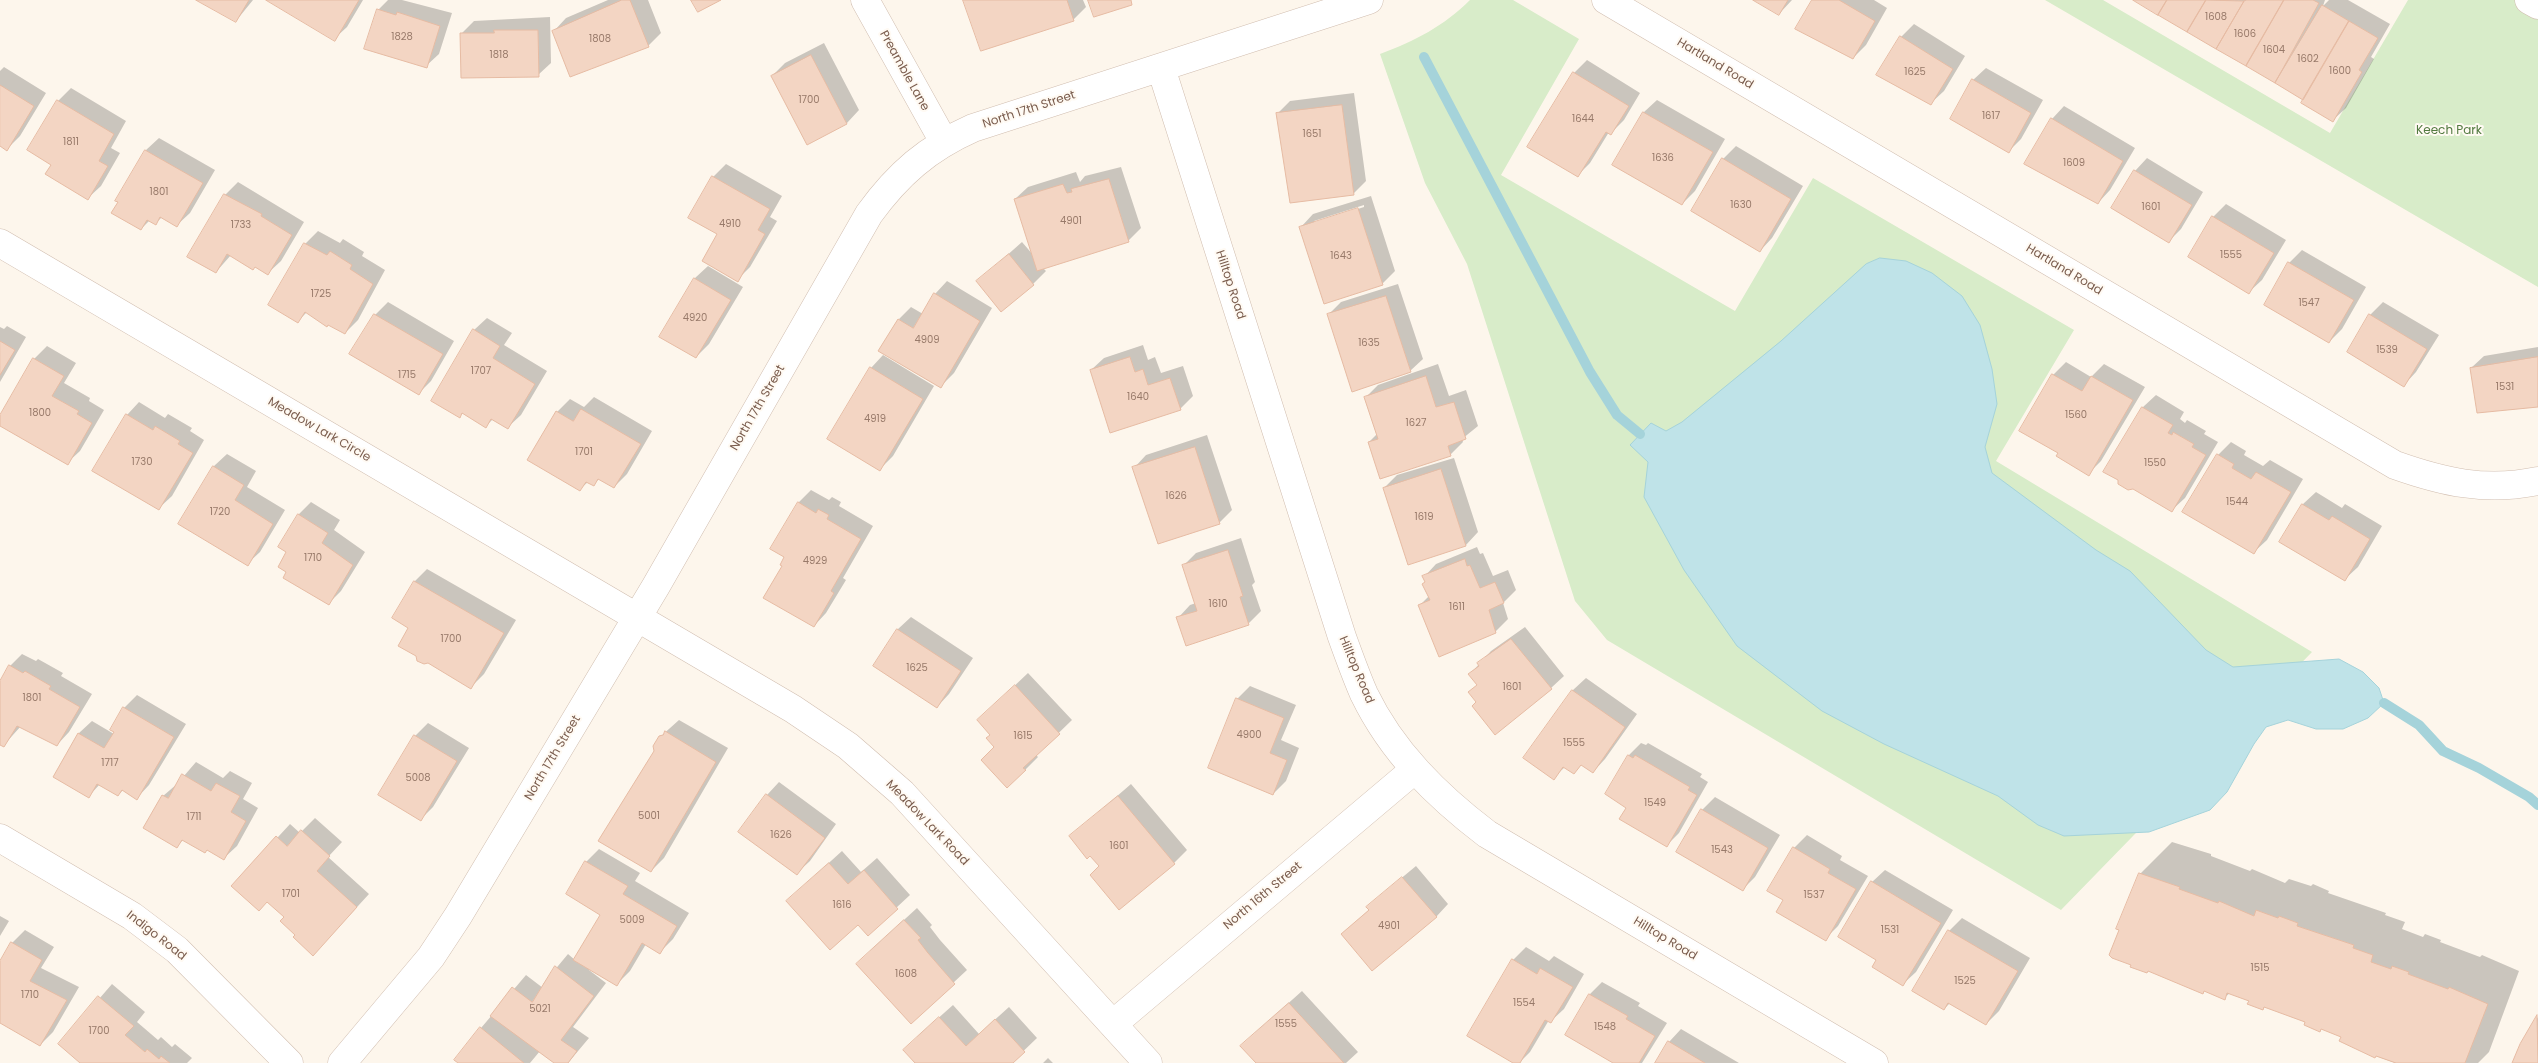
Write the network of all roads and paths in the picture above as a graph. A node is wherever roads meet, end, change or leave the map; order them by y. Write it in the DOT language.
graph roads {
  1 [pos="865,0"];
  2 [pos="1369,0"];
  3 [pos="1606,0"];
  4 [pos="2529,0"];
  5 [pos="2538,5"];
  6 [pos="1160,68"];
  7 [pos="944,142"];
  8 [pos="0,243"];
  9 [pos="2538,481"];
  10 [pos="638,618"];
  11 [pos="1414,770"];
  12 [pos="0,838"];
  13 [pos="1113,1024"];
  14 [pos="289,1063"];
  15 [pos="342,1063"];
  16 [pos="1148,1063"];
  17 [pos="1874,1063"];
  1 -- 7 [label="street, Preamble Lane"];
  2 -- 6 [label="street, North 17th Street"];
  3 -- 9 [label="street, Hartland Road"];
  4 -- 5 [label="street"];
  6 -- 7 [label="street, North 17th Street"];
  6 -- 11 [label="street, Hilltop Road"];
  7 -- 10 [label="street, North 17th Street"];
  8 -- 10 [label="street, Meadow Lark Circle"];
  10 -- 13 [label="street, Meadow Lark Road"];
  10 -- 15 [label="street, North 17th Street"];
  11 -- 13 [label="street, North 16th Street"];
  11 -- 17 [label="street, Hilltop Road"];
  12 -- 14 [label="street, Indigo Road"];
  13 -- 16 [label="street, Meadow Lark Road"];
}
